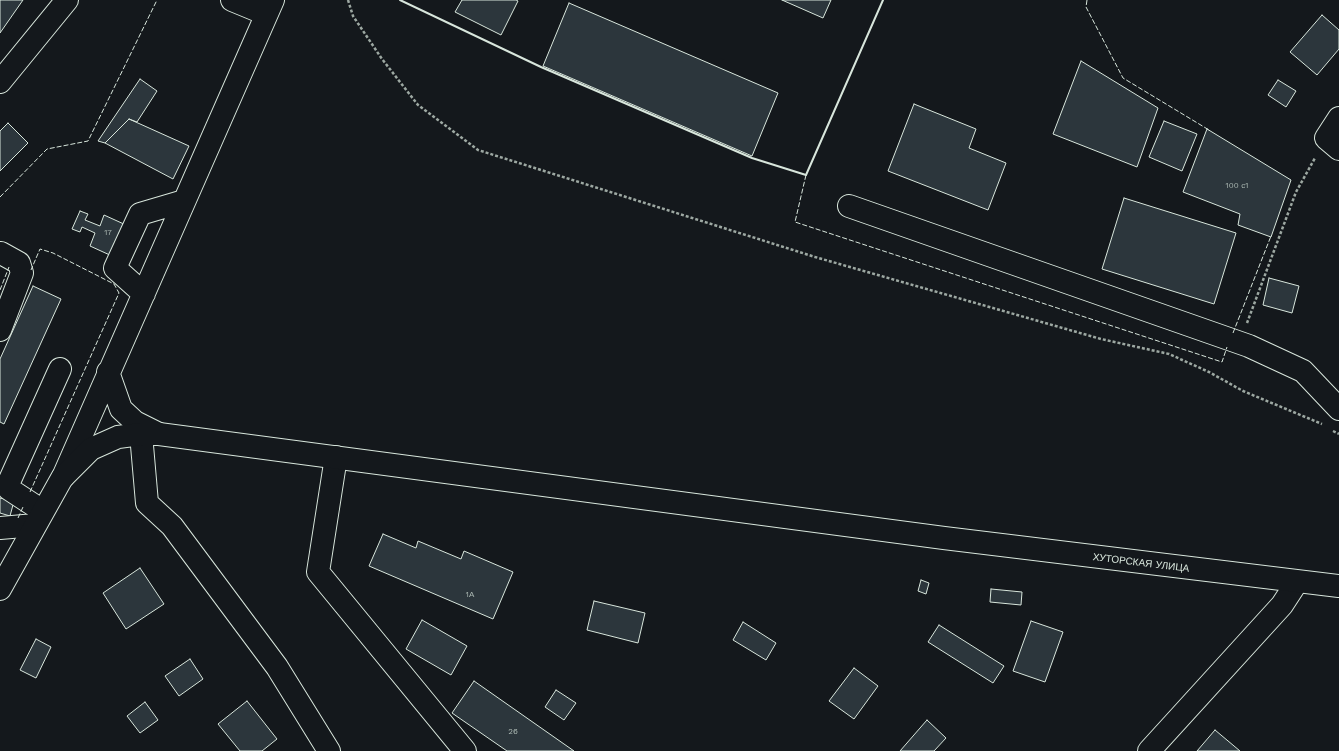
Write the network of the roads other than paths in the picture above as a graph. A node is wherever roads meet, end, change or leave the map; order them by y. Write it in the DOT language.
graph roads {
  1 [pos="67,0"];
  2 [pos="232,0"];
  3 [pos="270,7"];
  4 [pos="0,82"];
  5 [pos="1339,118"];
  6 [pos="1332,143"];
  7 [pos="184,201"];
  8 [pos="849,206"];
  9 [pos="1,253"];
  10 [pos="144,294"];
  11 [pos="0,330"];
  12 [pos="60,369"];
  13 [pos="108,372"];
  14 [pos="1339,410"];
  15 [pos="150,434"];
  16 [pos="336,457"];
  17 [pos="62,478"];
  18 [pos="35,516"];
  19 [pos="0,528"];
  20 [pos="1297,582"];
  21 [pos="1339,586"];
  22 [pos="0,589"];
  23 [pos="329,751"];
  24 [pos="465,751"];
  25 [pos="1149,751"];
  1 -- 4 [label="street"];
  2 -- 3 [label="street"];
  3 -- 7 [label="street"];
  5 -- 6 [label="street"];
  7 -- 10 [label="street"];
  7 -- 10 [label="street"];
  8 -- 14 [label="street"];
  9 -- 11 [label="street"];
  10 -- 13 [label="street"];
  12 -- 18 [label="street"];
  13 -- 15 [label="street"];
  13 -- 17 [label="street"];
  15 -- 16 [label="street, ХУТОРСКАЯ УЛИЦА"];
  15 -- 17 [label="street"];
  15 -- 23 [label="street"];
  16 -- 20 [label="street, ХУТОРСКАЯ УЛИЦА"];
  16 -- 24 [label="street"];
  17 -- 18 [label="street"];
  18 -- 19 [label="street"];
  18 -- 22 [label="street"];
  20 -- 21 [label="street, ХУТОРСКАЯ УЛИЦА"];
  20 -- 25 [label="street"];
}
